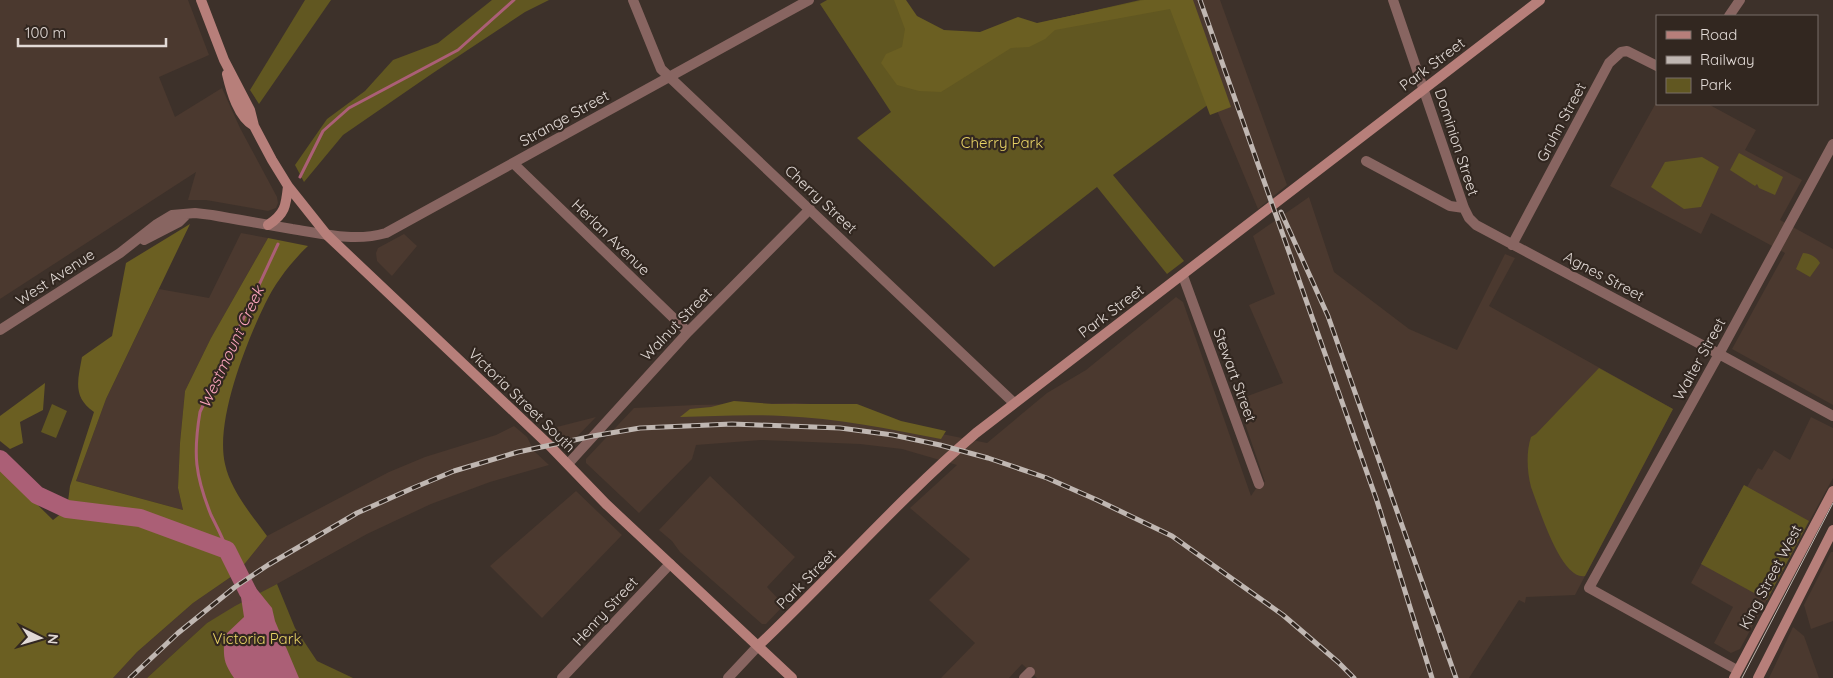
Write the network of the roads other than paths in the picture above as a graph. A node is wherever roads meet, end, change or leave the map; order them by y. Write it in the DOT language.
graph roads {
  1 [pos="201,0"];
  2 [pos="633,0"];
  3 [pos="809,0"];
  4 [pos="1393,0"];
  5 [pos="1540,0"];
  6 [pos="1740,0"];
  7 [pos="1730,15"];
  8 [pos="1656,66"];
  9 [pos="670,77"];
  10 [pos="1424,89"];
  11 [pos="1833,144"];
  12 [pos="1366,160"];
  13 [pos="513,163"];
  14 [pos="288,186"];
  15 [pos="1464,208"];
  16 [pos="810,209"];
  17 [pos="268,225"];
  18 [pos="327,235"];
  19 [pos="1512,245"];
  20 [pos="1183,276"];
  21 [pos="0,330"];
  22 [pos="688,332"];
  23 [pos="1719,354"];
  24 [pos="1014,404"];
  25 [pos="1833,416"];
  26 [pos="568,464"];
  27 [pos="1259,484"];
  28 [pos="1833,491"];
  29 [pos="1833,530"];
  30 [pos="670,564"];
  31 [pos="758,646"];
  32 [pos="1738,675"];
  33 [pos="562,678"];
  34 [pos="728,678"];
  35 [pos="792,678"];
  36 [pos="1758,678"];
  1 -- 14 [label="main road, Victoria Street South"];
  2 -- 9 [label="street, Cherry Street"];
  3 -- 9 [label="street, Strange Street"];
  4 -- 10 [label="street, Dominion Street"];
  5 -- 10 [label="main road, Park Street"];
  6 -- 7 [label="street"];
  8 -- 19 [label="street, Gruhn Street"];
  9 -- 13 [label="street, Strange Street"];
  9 -- 16 [label="street, Cherry Street"];
  10 -- 15 [label="street, Dominion Street"];
  10 -- 20 [label="main road, Park Street"];
  11 -- 23 [label="street, Walter Street"];
  12 -- 15 [label="street"];
  13 -- 18 [label="street, Strange Street"];
  13 -- 22 [label="street, Herlan Avenue"];
  14 -- 17 [label="main road"];
  14 -- 18 [label="main road, Victoria Street South"];
  15 -- 19 [label="street, Agnes Street"];
  16 -- 22 [label="street, Walnut Street"];
  16 -- 24 [label="street, Cherry Street"];
  17 -- 18 [label="street, West Avenue"];
  17 -- 21 [label="street, West Avenue"];
  18 -- 26 [label="main road, Victoria Street South"];
  19 -- 23 [label="street, Agnes Street"];
  20 -- 24 [label="main road, Park Street"];
  20 -- 27 [label="street, Stewart Street"];
  22 -- 26 [label="street, Walnut Street"];
  23 -- 25 [label="street, Agnes Street"];
  23 -- 32 [label="street, Walter Street"];
  24 -- 31 [label="main road, Park Street"];
  26 -- 30 [label="main road, Victoria Street South"];
  28 -- 32 [label="main road, King Street West"];
  29 -- 36 [label="main road"];
  30 -- 31 [label="main road, Victoria Street South"];
  30 -- 33 [label="street, Henry Street"];
  31 -- 34 [label="street, Park Street"];
  31 -- 35 [label="main road, Victoria Street South"];
}
